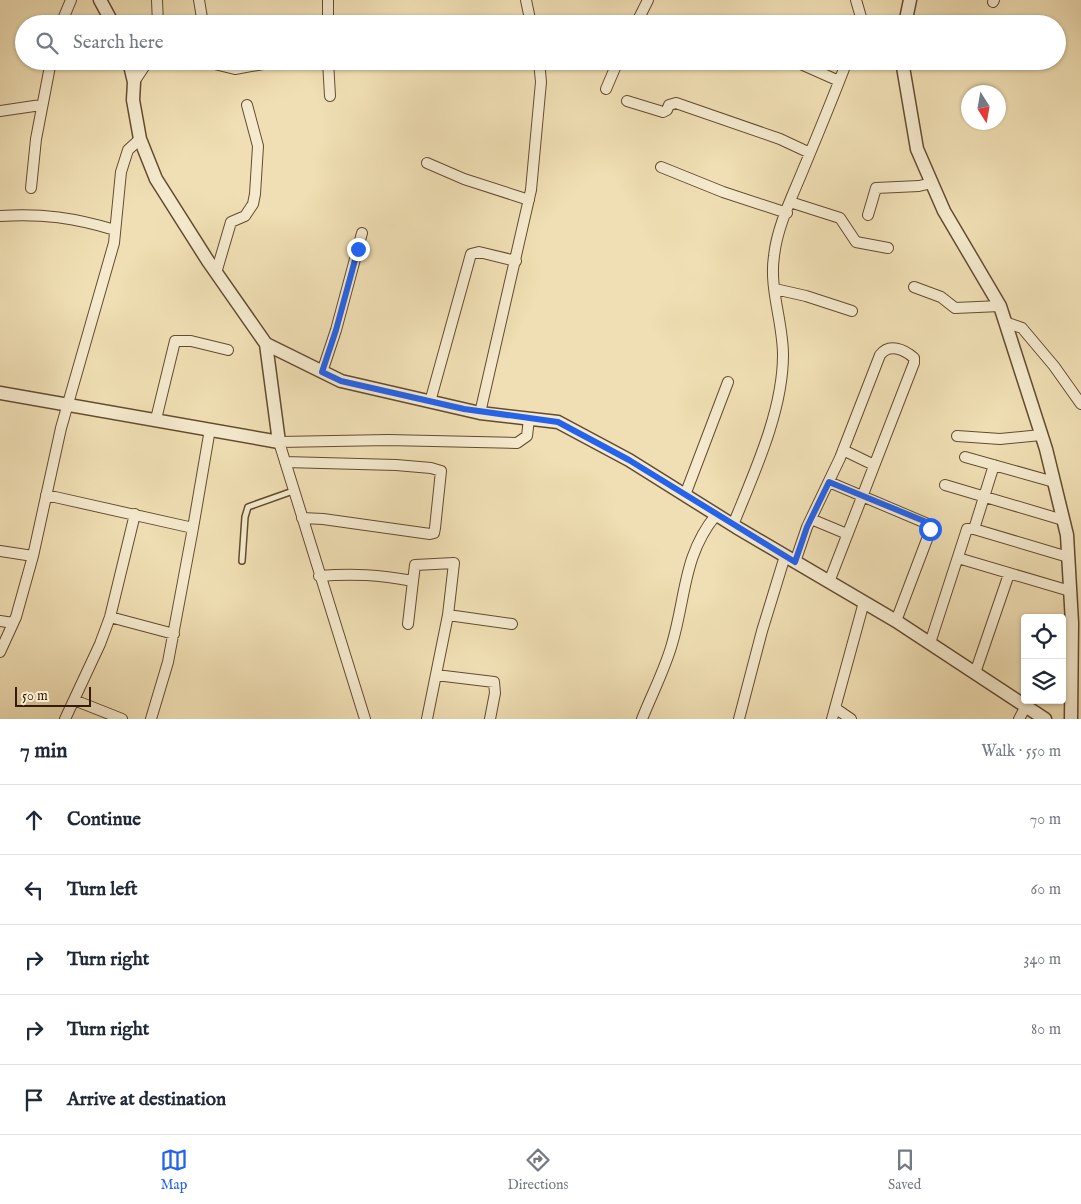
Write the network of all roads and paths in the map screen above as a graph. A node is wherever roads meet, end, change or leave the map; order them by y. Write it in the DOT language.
graph roads {
  1 [pos="71,0"];
  2 [pos="100,0"];
  3 [pos="157,0"];
  4 [pos="198,0"];
  5 [pos="328,0"];
  6 [pos="526,0"];
  7 [pos="648,0"];
  8 [pos="856,0"];
  9 [pos="910,0"];
  10 [pos="65,15"];
  11 [pos="109,15"];
  12 [pos="158,15"];
  13 [pos="202,15"];
  14 [pos="328,15"];
  15 [pos="529,15"];
  16 [pos="640,15"];
  17 [pos="860,15"];
  18 [pos="906,15"];
  19 [pos="49,70"];
  20 [pos="131,70"];
  21 [pos="142,70"];
  22 [pos="329,70"];
  23 [pos="540,70"];
  24 [pos="614,70"];
  25 [pos="815,70"];
  26 [pos="844,70"];
  27 [pos="902,70"];
  28 [pos="840,81"];
  29 [pos="134,82"];
  30 [pos="606,89"];
  31 [pos="330,96"];
  32 [pos="627,101"];
  33 [pos="41,105"];
  34 [pos="248,105"];
  35 [pos="0,111"];
  36 [pos="140,139"];
  37 [pos="810,153"];
  38 [pos="426,164"];
  39 [pos="661,167"];
  40 [pos="932,183"];
  41 [pos="31,188"];
  42 [pos="529,200"];
  43 [pos="790,202"];
  44 [pos="786,212"];
  45 [pos="868,214"];
  46 [pos="0,216"];
  47 [pos="115,230"];
  48 [pos="362,233"];
  49 [pos="888,248"];
  50 [pos="516,261"];
  51 [pos="216,273"];
  52 [pos="914,286"];
  53 [pos="775,290"];
  54 [pos="1000,306"];
  55 [pos="852,311"];
  56 [pos="1005,322"];
  57 [pos="266,344"];
  58 [pos="228,350"];
  59 [pos="322,372"];
  60 [pos="728,382"];
  61 [pos="0,393"];
  62 [pos="430,402"];
  63 [pos="69,404"];
  64 [pos="1081,404"];
  65 [pos="480,413"];
  66 [pos="156,419"];
  67 [pos="528,427"];
  68 [pos="210,429"];
  69 [pos="1041,435"];
  70 [pos="957,436"];
  71 [pos="280,442"];
  72 [pos="843,450"];
  73 [pos="965,456"];
  74 [pos="285,462"];
  75 [pos="874,465"];
  76 [pos="994,465"];
  77 [pos="829,482"];
  78 [pos="1054,482"];
  79 [pos="944,485"];
  80 [pos="293,491"];
  81 [pos="46,495"];
  82 [pos="686,495"];
  83 [pos="862,495"];
  84 [pos="985,496"];
  85 [pos="135,514"];
  86 [pos="302,518"];
  87 [pos="811,519"];
  88 [pos="1063,520"];
  89 [pos="710,522"];
  90 [pos="733,525"];
  91 [pos="193,528"];
  92 [pos="974,529"];
  93 [pos="847,534"];
  94 [pos="0,551"];
  95 [pos="33,556"];
  96 [pos="1068,557"];
  97 [pos="958,558"];
  98 [pos="790,559"];
  99 [pos="242,561"];
  100 [pos="1009,574"];
  101 [pos="319,576"];
  102 [pos="413,581"];
  103 [pos="829,582"];
  104 [pos="1070,591"];
  105 [pos="864,602"];
  106 [pos="448,615"];
  107 [pos="110,617"];
  108 [pos="0,621"];
  109 [pos="896,621"];
  110 [pos="13,623"];
  111 [pos="408,624"];
  112 [pos="512,624"];
  113 [pos="174,634"];
  114 [pos="930,643"];
  115 [pos="0,652"];
  116 [pos="975,673"];
  117 [pos="436,675"];
  118 [pos="74,700"];
  119 [pos="1026,706"];
  120 [pos="835,708"];
  121 [pos="65,719"];
  122 [pos="122,719"];
  123 [pos="151,719"];
  124 [pos="365,719"];
  125 [pos="427,719"];
  126 [pos="490,719"];
  127 [pos="642,719"];
  128 [pos="739,719"];
  129 [pos="832,719"];
  130 [pos="851,719"];
  131 [pos="1019,719"];
  132 [pos="1045,719"];
  133 [pos="1071,719"];
  1 -- 10 [label="street"];
  2 -- 11 [label="street"];
  3 -- 12 [label="street"];
  4 -- 13 [label="street"];
  5 -- 14 [label="street"];
  6 -- 15 [label="street"];
  7 -- 16 [label="street"];
  8 -- 17 [label="street"];
  9 -- 18 [label="street"];
  19 -- 33 [label="street"];
  20 -- 29 [label="street"];
  21 -- 29 [label="street"];
  22 -- 31 [label="street"];
  23 -- 42 [label="street"];
  24 -- 30 [label="street"];
  25 -- 28 [label="street"];
  26 -- 28 [label="street"];
  27 -- 40 [label="street"];
  28 -- 37 [label="street"];
  29 -- 36 [label="street"];
  32 -- 37 [label="street"];
  33 -- 35 [label="street"];
  33 -- 41 [label="street"];
  34 -- 51 [label="street"];
  36 -- 47 [label="street"];
  36 -- 51 [label="street"];
  37 -- 43 [label="street"];
  38 -- 42 [label="street"];
  39 -- 44 [label="street"];
  40 -- 45 [label="street"];
  40 -- 54 [label="street"];
  42 -- 50 [label="street"];
  43 -- 44 [label="street"];
  43 -- 49 [label="street"];
  44 -- 53 [label="street"];
  46 -- 47 [label="street"];
  47 -- 63 [label="street"];
  48 -- 59 [label="street"];
  50 -- 62 [label="street"];
  50 -- 65 [label="street"];
  51 -- 57 [label="street"];
  52 -- 54 [label="street"];
  53 -- 55 [label="street"];
  53 -- 90 [label="street"];
  54 -- 56 [label="street"];
  56 -- 64 [label="street"];
  56 -- 69 [label="street"];
  57 -- 59 [label="street"];
  57 -- 71 [label="street"];
  58 -- 66 [label="street"];
  59 -- 62 [label="street"];
  60 -- 82 [label="street"];
  61 -- 63 [label="street"];
  62 -- 65 [label="street"];
  63 -- 66 [label="street"];
  63 -- 81 [label="street"];
  65 -- 67 [label="street"];
  66 -- 68 [label="street"];
  67 -- 71 [label="street"];
  67 -- 82 [label="street"];
  68 -- 71 [label="street"];
  68 -- 91 [label="street"];
  69 -- 70 [label="street"];
  69 -- 78 [label="street"];
  71 -- 74 [label="street"];
  72 -- 75 [label="street"];
  72 -- 75 [label="street"];
  72 -- 77 [label="street"];
  73 -- 76 [label="street"];
  74 -- 80 [label="street"];
  74 -- 86 [label="street"];
  75 -- 83 [label="street"];
  76 -- 78 [label="street"];
  76 -- 84 [label="street"];
  77 -- 83 [label="street"];
  77 -- 87 [label="street"];
  78 -- 88 [label="street"];
  79 -- 84 [label="street"];
  80 -- 86 [label="street"];
  80 -- 99 [label="lane"];
  81 -- 85 [label="street"];
  81 -- 95 [label="street"];
  82 -- 89 [label="street"];
  83 -- 93 [label="street"];
  83 -- 109 [label="street"];
  84 -- 88 [label="street"];
  84 -- 92 [label="street"];
  85 -- 91 [label="street"];
  85 -- 107 [label="street"];
  86 -- 101 [label="street"];
  87 -- 93 [label="street"];
  87 -- 98 [label="street"];
  88 -- 96 [label="street"];
  89 -- 90 [label="street"];
  89 -- 127 [label="street"];
  90 -- 98 [label="street"];
  91 -- 113 [label="street"];
  92 -- 96 [label="street"];
  92 -- 97 [label="street"];
  93 -- 103 [label="street"];
  94 -- 95 [label="street"];
  95 -- 110 [label="street"];
  96 -- 104 [label="street"];
  97 -- 100 [label="street"];
  97 -- 114 [label="street"];
  98 -- 103 [label="street"];
  98 -- 128 [label="street"];
  100 -- 104 [label="street"];
  100 -- 116 [label="street"];
  101 -- 102 [label="street"];
  101 -- 124 [label="street"];
  102 -- 106 [label="street"];
  102 -- 111 [label="street"];
  103 -- 105 [label="street"];
  104 -- 133 [label="street"];
  105 -- 109 [label="street"];
  105 -- 120 [label="street"];
  106 -- 112 [label="street"];
  106 -- 117 [label="street"];
  107 -- 113 [label="street"];
  107 -- 118 [label="street"];
  108 -- 110 [label="street"];
  109 -- 114 [label="street"];
  110 -- 115 [label="street"];
  113 -- 123 [label="street"];
  114 -- 116 [label="street"];
  116 -- 119 [label="street"];
  117 -- 125 [label="street"];
  117 -- 126 [label="street"];
  118 -- 121 [label="street"];
  118 -- 122 [label="street"];
  119 -- 131 [label="street"];
  119 -- 132 [label="street"];
  120 -- 129 [label="street"];
  120 -- 130 [label="street"];
}
